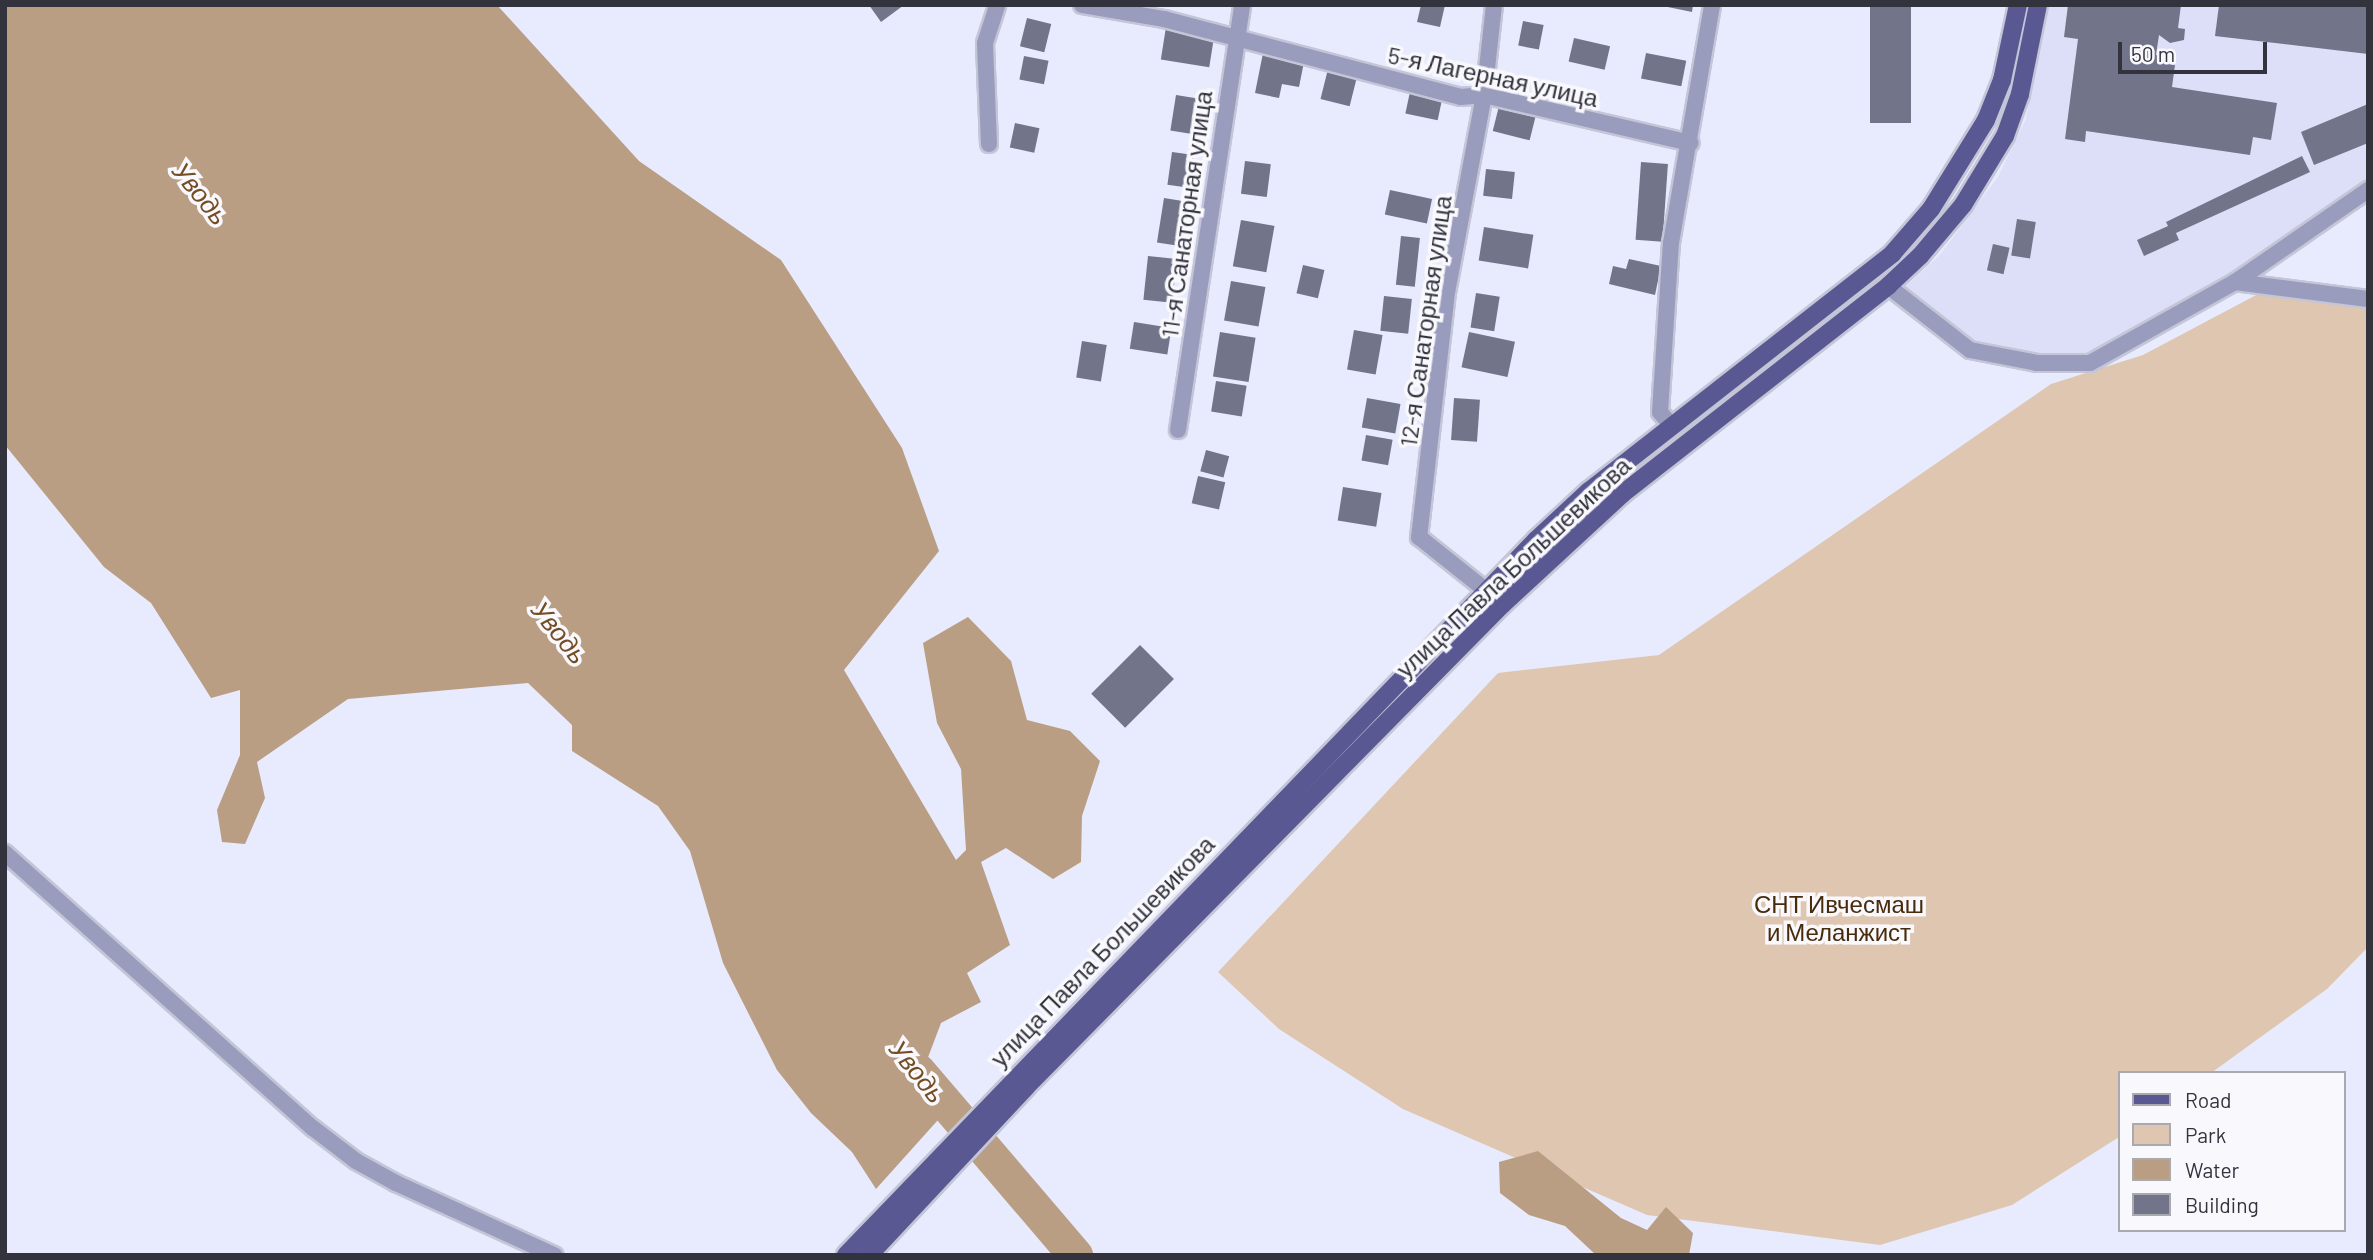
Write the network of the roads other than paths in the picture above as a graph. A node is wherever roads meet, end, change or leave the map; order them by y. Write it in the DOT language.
graph roads {
  1 [pos="997,5"];
  2 [pos="1082,5"];
  3 [pos="1242,5"];
  4 [pos="1494,5"];
  5 [pos="1712,5"];
  6 [pos="2018,5"];
  7 [pos="2038,5"];
  8 [pos="1236,37"];
  9 [pos="1484,95"];
  10 [pos="1690,143"];
  11 [pos="989,144"];
  12 [pos="2368,190"];
  13 [pos="2235,282"];
  14 [pos="1888,286"];
  15 [pos="2368,299"];
  16 [pos="1672,426"];
  17 [pos="1178,430"];
  18 [pos="1485,589"];
  19 [pos="1503,604"];
  20 [pos="5,853"];
  21 [pos="1021,1081"];
  22 [pos="896,1214"];
  23 [pos="554,1255"];
  24 [pos="846,1255"];
  25 [pos="869,1255"];
  1 -- 11 [label="street"];
  2 -- 8 [label="street, 5-я Лагерная улица"];
  3 -- 8 [label="street, 11-я Санаторная улица"];
  4 -- 9 [label="street, 12-я Санаторная улица"];
  5 -- 10 [label="street"];
  6 -- 16 [label="main road, улица Павла Большевикова"];
  7 -- 14 [label="main road, улица Павла Большевикова"];
  8 -- 9 [label="street, 5-я Лагерная улица"];
  8 -- 17 [label="street, 11-я Санаторная улица"];
  9 -- 10 [label="street, 5-я Лагерная улица"];
  9 -- 18 [label="street, 12-я Санаторная улица"];
  10 -- 16 [label="street"];
  12 -- 13 [label="street"];
  13 -- 14 [label="street"];
  13 -- 15 [label="street"];
  14 -- 19 [label="main road, улица Павла Большевикова"];
  16 -- 18 [label="main road, улица Павла Большевикова"];
  18 -- 19 [label="street, 12-я Санаторная улица"];
  18 -- 21 [label="main road, улица Павла Большевикова"];
  19 -- 21 [label="main road, улица Павла Большевикова"];
  20 -- 23 [label="street"];
  21 -- 22 [label="main road"];
  22 -- 24 [label="main road"];
  22 -- 25 [label="main road"];
}
